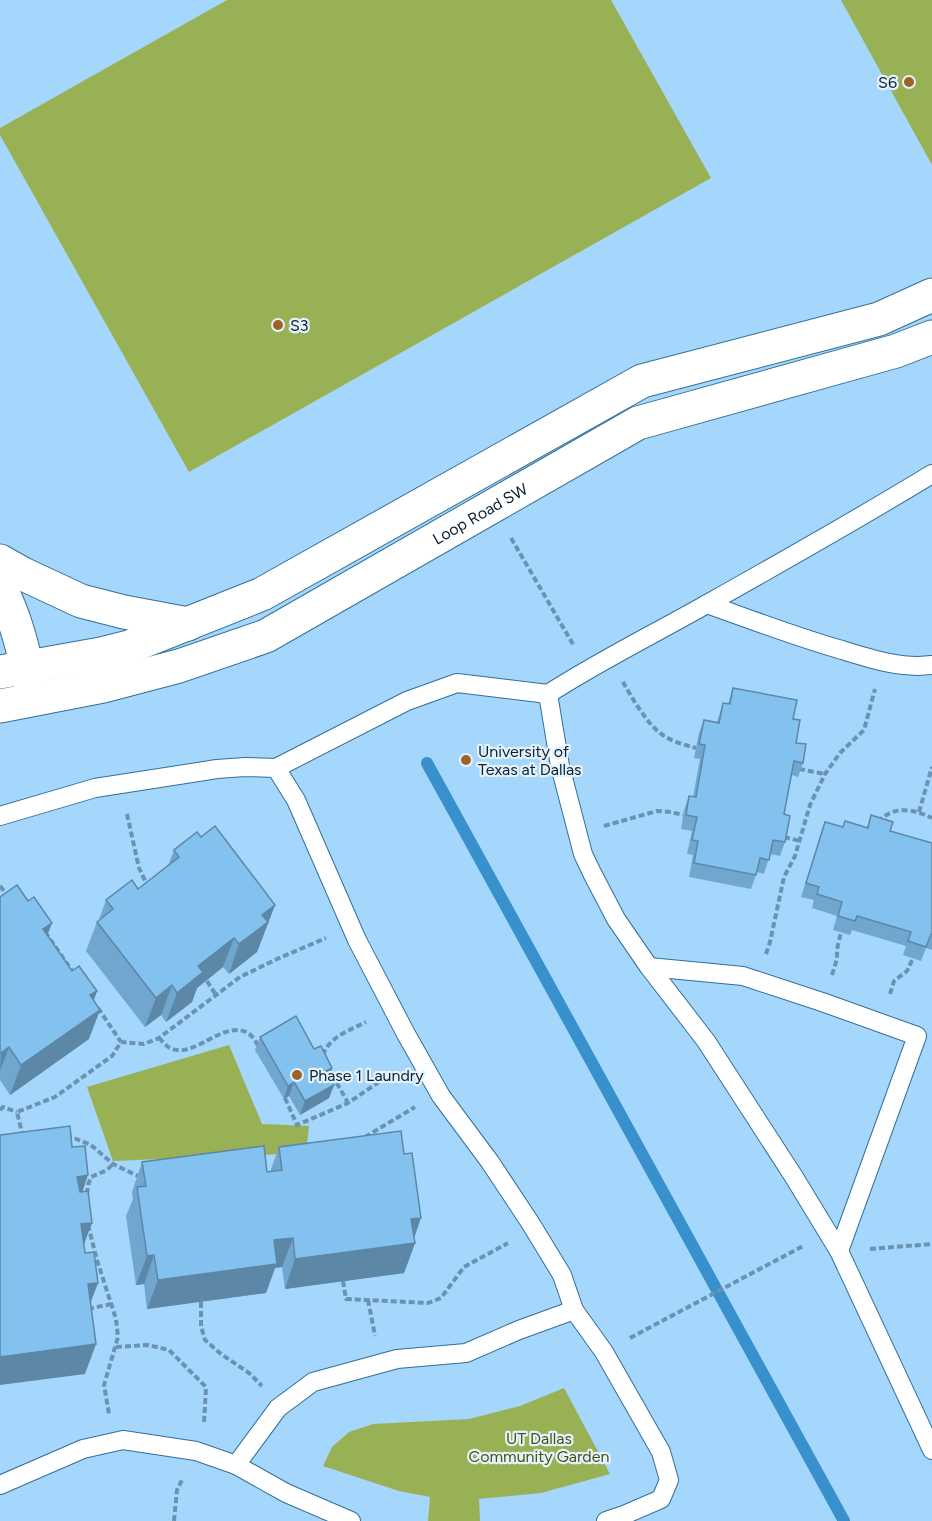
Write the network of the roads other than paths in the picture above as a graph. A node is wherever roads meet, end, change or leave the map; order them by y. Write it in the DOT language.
graph roads {
  1 [pos="932,295"];
  2 [pos="932,337"];
  3 [pos="932,474"];
  4 [pos="0,561"];
  5 [pos="0,587"];
  6 [pos="707,604"];
  7 [pos="190,624"];
  8 [pos="932,665"];
  9 [pos="13,669"];
  10 [pos="548,694"];
  11 [pos="34,699"];
  12 [pos="0,706"];
  13 [pos="276,768"];
  14 [pos="0,816"];
  15 [pos="649,967"];
  16 [pos="839,1251"];
  17 [pos="574,1310"];
  18 [pos="932,1450"];
  19 [pos="236,1465"];
  20 [pos="0,1485"];
  21 [pos="351,1521"];
  22 [pos="606,1521"];
  1 -- 7 [label="street"];
  2 -- 11 [label="street, Loop Road SW"];
  3 -- 6 [label="lane"];
  4 -- 7 [label="street"];
  5 -- 9 [label="street"];
  6 -- 8 [label="lane"];
  6 -- 10 [label="lane"];
  7 -- 9 [label="street"];
  9 -- 11 [label="street"];
  10 -- 13 [label="lane"];
  10 -- 15 [label="lane"];
  11 -- 12 [label="street, Loop Road SW"];
  13 -- 14 [label="lane"];
  13 -- 17 [label="lane"];
  15 -- 16 [label="lane"];
  15 -- 16 [label="lane"];
  16 -- 18 [label="lane"];
  17 -- 19 [label="lane"];
  17 -- 22 [label="lane"];
  19 -- 20 [label="lane"];
  19 -- 21 [label="lane"];
}
